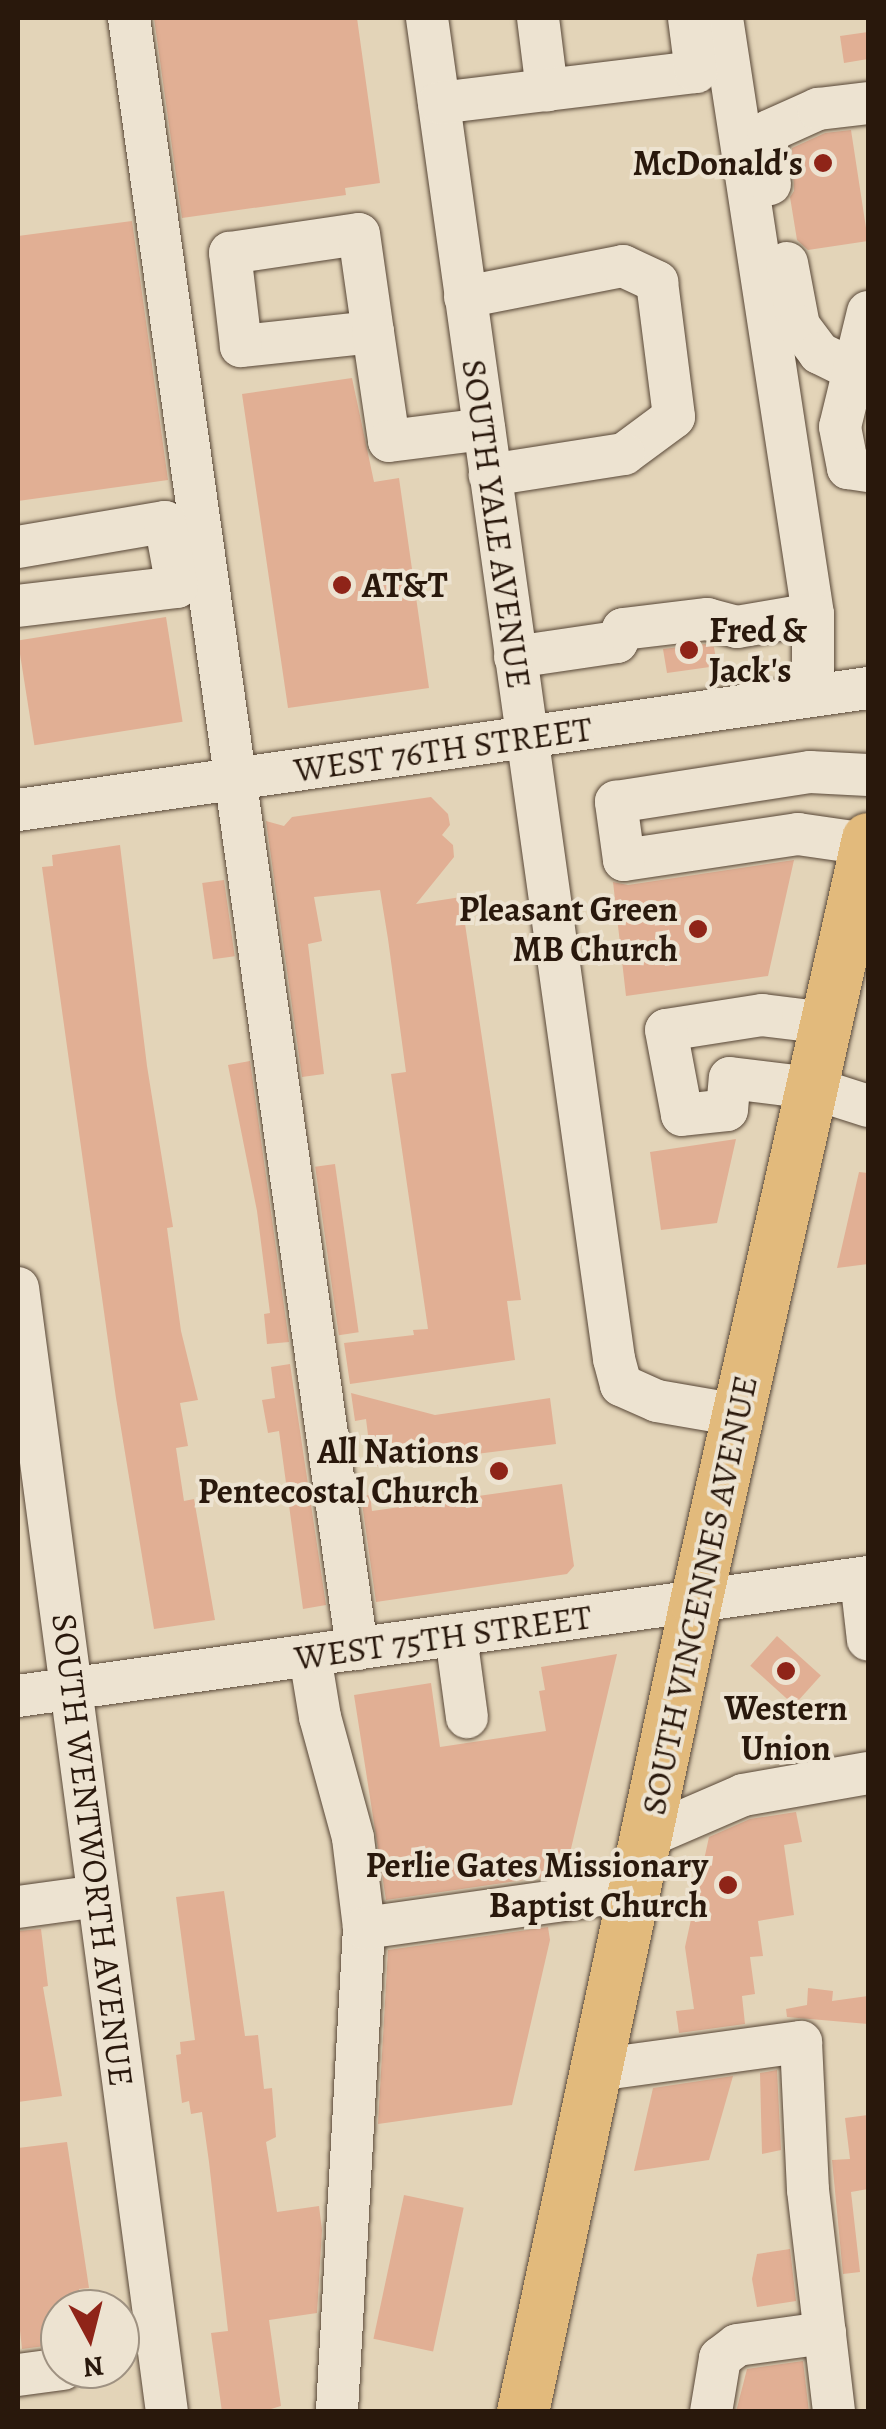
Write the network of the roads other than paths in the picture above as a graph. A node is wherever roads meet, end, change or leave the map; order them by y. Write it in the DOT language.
graph roads {
  1 [pos="129,18"];
  2 [pos="426,18"];
  3 [pos="538,18"];
  4 [pos="689,18"];
  5 [pos="722,18"];
  6 [pos="547,90"];
  7 [pos="438,103"];
  8 [pos="868,103"];
  9 [pos="465,297"];
  10 [pos="374,332"];
  11 [pos="860,344"];
  12 [pos="484,429"];
  13 [pos="868,471"];
  14 [pos="490,475"];
  15 [pos="18,547"];
  16 [pos="187,550"];
  17 [pos="18,606"];
  18 [pos="813,614"];
  19 [pos="515,656"];
  20 [pos="868,688"];
  21 [pos="813,696"];
  22 [pos="526,737"];
  23 [pos="868,775"];
  24 [pos="236,779"];
  25 [pos="18,810"];
  26 [pos="868,841"];
  27 [pos="721,1021"];
  28 [pos="820,1052"];
  29 [pos="730,1078"];
  30 [pos="867,1107"];
  31 [pos="18,1288"];
  32 [pos="738,1415"];
  33 [pos="32,1502"];
  34 [pos="865,1578"];
  35 [pos="696,1602"];
  36 [pos="456,1636"];
  37 [pos="868,1640"];
  38 [pos="357,1649"];
  39 [pos="310,1656"];
  40 [pos="72,1688"];
  41 [pos="18,1696"];
  42 [pos="467,1717"];
  43 [pos="868,1773"];
  44 [pos="646,1837"];
  45 [pos="634,1890"];
  46 [pos="98,1896"];
  47 [pos="18,1907"];
  48 [pos="364,1928"];
  49 [pos="596,2070"];
  50 [pos="133,2289"];
  51 [pos="825,2334"];
  52 [pos="140,2360"];
  53 [pos="166,2412"];
  54 [pos="336,2412"];
  55 [pos="523,2412"];
  56 [pos="711,2412"];
  57 [pos="834,2412"];
  1 -- 16 [label="street"];
  2 -- 7 [label="street, SOUTH YALE AVENUE"];
  3 -- 6 [label="street"];
  4 -- 6 [label="street"];
  5 -- 18 [label="street"];
  6 -- 7 [label="street"];
  7 -- 9 [label="street, SOUTH YALE AVENUE"];
  8 -- 11 [label="street"];
  9 -- 12 [label="street, SOUTH YALE AVENUE"];
  9 -- 14 [label="street"];
  10 -- 12 [label="street"];
  11 -- 13 [label="street"];
  12 -- 14 [label="street, SOUTH YALE AVENUE"];
  14 -- 19 [label="street, SOUTH YALE AVENUE"];
  15 -- 16 [label="street"];
  16 -- 17 [label="street"];
  16 -- 24 [label="street"];
  18 -- 19 [label="street"];
  18 -- 21 [label="street"];
  19 -- 22 [label="street, SOUTH YALE AVENUE"];
  20 -- 21 [label="street, WEST 76TH STREET"];
  21 -- 22 [label="street, WEST 76TH STREET"];
  22 -- 24 [label="street, WEST 76TH STREET"];
  22 -- 32 [label="street, SOUTH YALE AVENUE"];
  23 -- 26 [label="street"];
  24 -- 25 [label="street, WEST 76TH STREET"];
  24 -- 38 [label="street"];
  26 -- 28 [label="main road, SOUTH VINCENNES AVENUE"];
  27 -- 28 [label="street"];
  27 -- 29 [label="street"];
  27 -- 29 [label="street"];
  28 -- 29 [label="street"];
  28 -- 30 [label="street"];
  28 -- 32 [label="main road, SOUTH VINCENNES AVENUE"];
  31 -- 33 [label="street, SOUTH WENTWORTH AVENUE"];
  32 -- 35 [label="main road, SOUTH VINCENNES AVENUE"];
  33 -- 40 [label="street, SOUTH WENTWORTH AVENUE"];
  34 -- 35 [label="street, WEST 75TH STREET"];
  34 -- 37 [label="street"];
  35 -- 36 [label="street, WEST 75TH STREET"];
  35 -- 44 [label="main road, SOUTH VINCENNES AVENUE"];
  36 -- 38 [label="street, WEST 75TH STREET"];
  36 -- 42 [label="street"];
  38 -- 39 [label="street, WEST 75TH STREET"];
  39 -- 40 [label="street, WEST 75TH STREET"];
  39 -- 48 [label="street"];
  40 -- 41 [label="street, WEST 75TH STREET"];
  40 -- 46 [label="street, SOUTH WENTWORTH AVENUE"];
  43 -- 44 [label="street"];
  44 -- 45 [label="main road, SOUTH VINCENNES AVENUE"];
  45 -- 48 [label="street"];
  45 -- 49 [label="main road, SOUTH VINCENNES AVENUE"];
  46 -- 47 [label="street"];
  46 -- 50 [label="street, SOUTH WENTWORTH AVENUE"];
  48 -- 54 [label="street"];
  49 -- 51 [label="street"];
  49 -- 55 [label="main road, SOUTH VINCENNES AVENUE"];
  51 -- 56 [label="street"];
  51 -- 57 [label="street"];
  52 -- 53 [label="street, SOUTH WENTWORTH AVENUE"];
}
